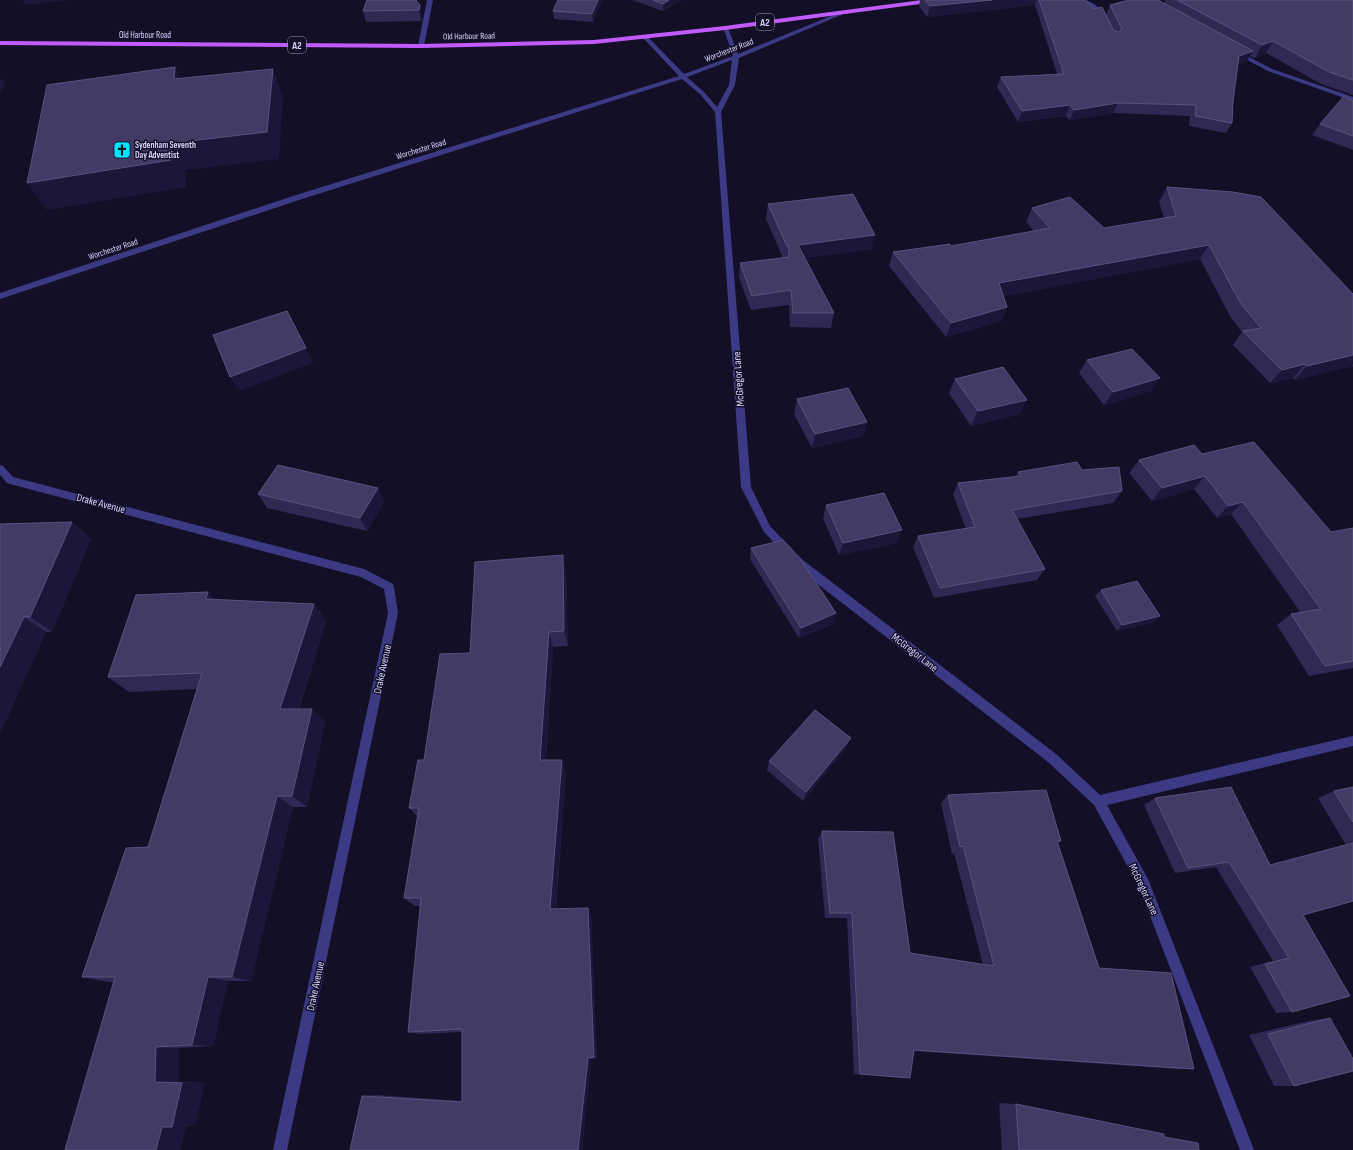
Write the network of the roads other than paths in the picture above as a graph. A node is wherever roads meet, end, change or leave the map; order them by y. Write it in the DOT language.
graph roads {
  1 [pos="430,0"];
  2 [pos="935,0"];
  3 [pos="1084,0"];
  4 [pos="845,12"];
  5 [pos="725,28"];
  6 [pos="1108,29"];
  7 [pos="644,36"];
  8 [pos="0,43"];
  9 [pos="421,46"];
  10 [pos="1229,48"];
  11 [pos="736,57"];
  12 [pos="683,77"];
  13 [pos="1353,99"];
  14 [pos="718,112"];
  15 [pos="0,296"];
  16 [pos="0,469"];
  17 [pos="1353,741"];
  18 [pos="1098,801"];
  19 [pos="280,1150"];
  20 [pos="1247,1150"];
  1 -- 9 [label="street"];
  2 -- 4 [label="main road, Old Harbour Road / A2"];
  3 -- 6 [label="street"];
  4 -- 5 [label="main road, Old Harbour Road / A2"];
  4 -- 11 [label="street, Worchester Road"];
  5 -- 7 [label="main road, Old Harbour Road / A2"];
  5 -- 11 [label="street"];
  7 -- 9 [label="main road, Old Harbour Road / A2"];
  7 -- 12 [label="street"];
  8 -- 9 [label="main road, Old Harbour Road / A2"];
  10 -- 13 [label="street"];
  11 -- 12 [label="street, Worchester Road"];
  11 -- 14 [label="street"];
  12 -- 14 [label="street"];
  12 -- 15 [label="street, Worchester Road"];
  14 -- 18 [label="street, McGregor Lane"];
  16 -- 19 [label="street, Drake Avenue"];
  17 -- 18 [label="street"];
  18 -- 20 [label="street, McGregor Lane"];
}
